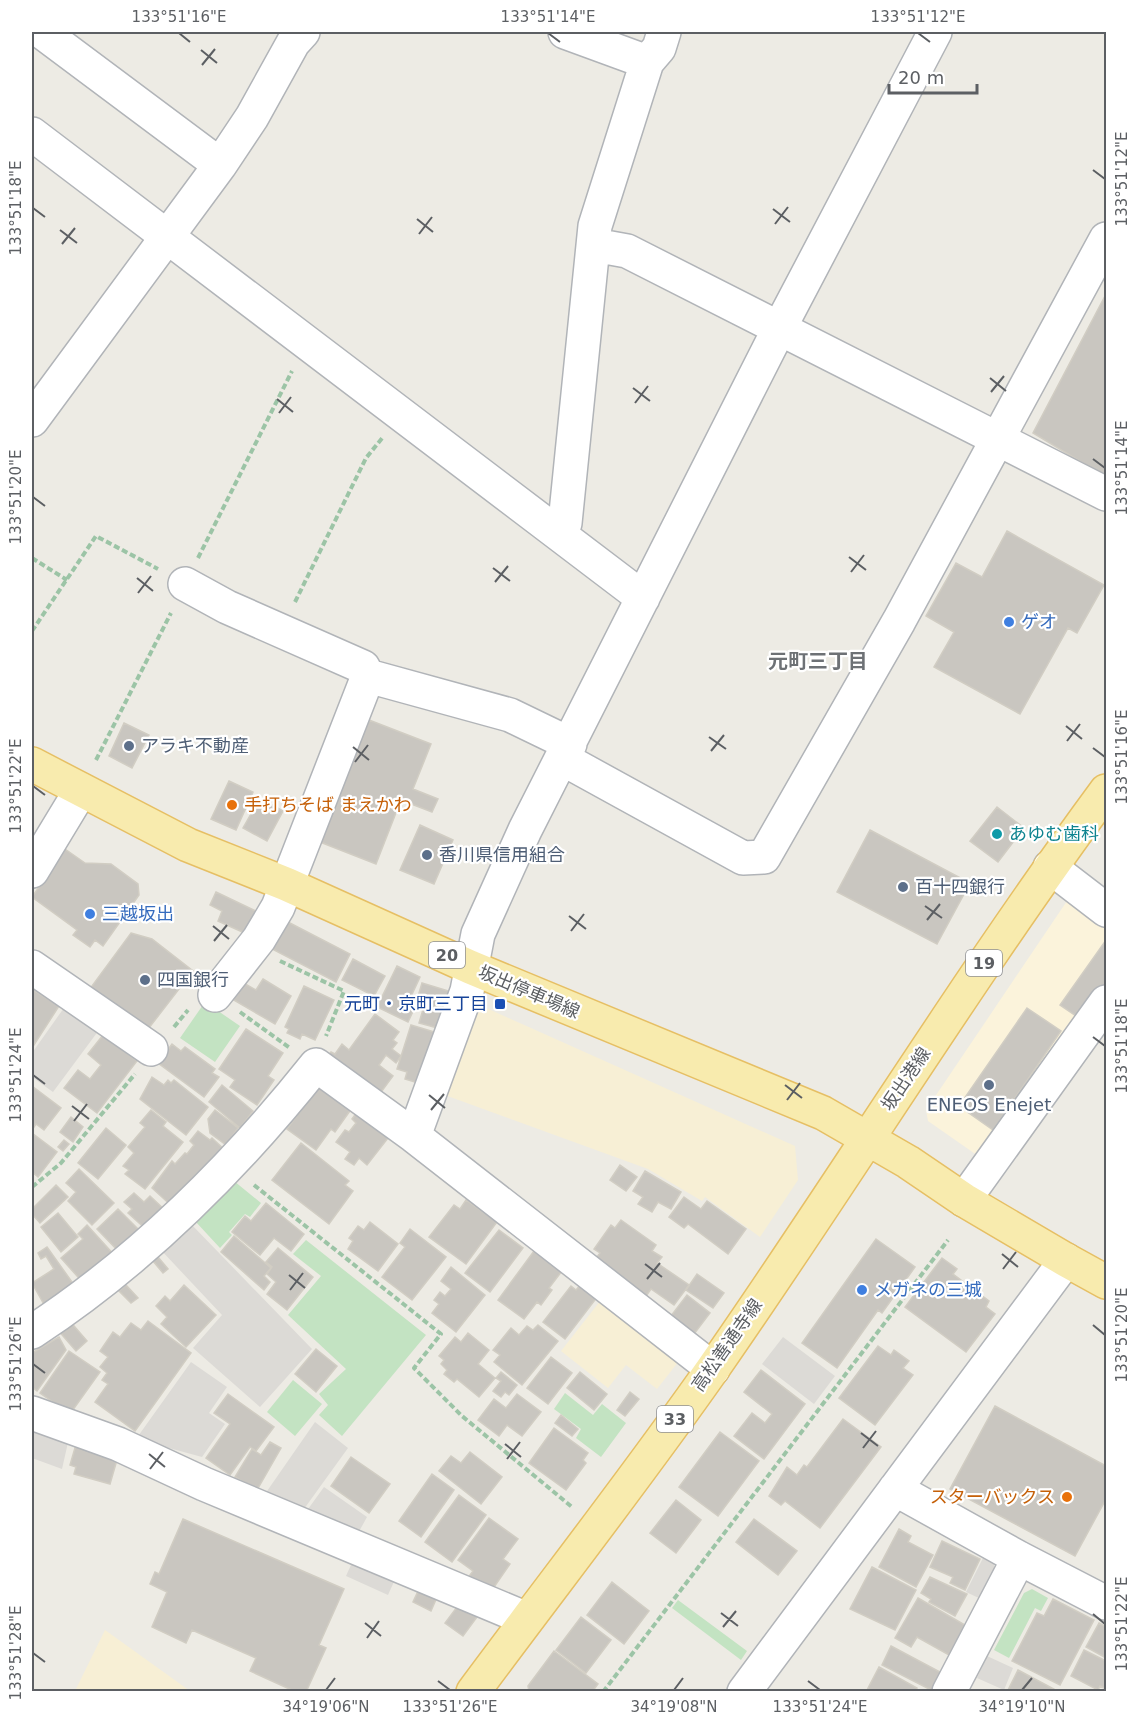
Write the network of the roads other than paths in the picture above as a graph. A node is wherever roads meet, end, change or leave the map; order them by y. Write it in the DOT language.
graph roads {
  1 [pos="42,32"];
  2 [pos="303,32"];
  3 [pos="565,32"];
  4 [pos="664,32"];
  5 [pos="935,32"];
  6 [pos="647,62"];
  7 [pos="32,134"];
  8 [pos="220,165"];
  9 [pos="166,238"];
  10 [pos="1107,239"];
  11 [pos="594,245"];
  12 [pos="779,328"];
  13 [pos="43,378"];
  14 [pos="32,420"];
  15 [pos="996,439"];
  16 [pos="1107,494"];
  17 [pos="561,535"];
  18 [pos="185,584"];
  19 [pos="643,598"];
  20 [pos="368,676"];
  21 [pos="567,751"];
  22 [pos="32,764"];
  23 [pos="81,790"];
  24 [pos="1107,791"];
  25 [pos="1050,867"];
  26 [pos="32,871"];
  27 [pos="286,884"];
  28 [pos="1107,910"];
  29 [pos="32,967"];
  30 [pos="470,967"];
  31 [pos="215,995"];
  32 [pos="1107,1002"];
  33 [pos="151,1049"];
  34 [pos="414,1136"];
  35 [pos="866,1138"];
  36 [pos="964,1200"];
  37 [pos="1066,1260"];
  38 [pos="1107,1282"];
  39 [pos="32,1332"];
  40 [pos="713,1369"];
  41 [pos="32,1413"];
  42 [pos="895,1490"];
  43 [pos="1019,1558"];
  44 [pos="1107,1603"];
  45 [pos="527,1619"];
  46 [pos="473,1692"];
  47 [pos="744,1692"];
  48 [pos="949,1692"];
  1 -- 8 [label="street"];
  2 -- 8 [label="street"];
  3 -- 6 [label="street"];
  4 -- 6 [label="street"];
  5 -- 12 [label="street"];
  6 -- 11 [label="street"];
  7 -- 9 [label="street"];
  8 -- 9 [label="street"];
  9 -- 13 [label="street"];
  9 -- 17 [label="street"];
  10 -- 15 [label="street"];
  11 -- 12 [label="street"];
  11 -- 17 [label="street"];
  12 -- 15 [label="street"];
  12 -- 19 [label="street"];
  13 -- 14 [label="street"];
  15 -- 16 [label="street"];
  15 -- 21 [label="street"];
  17 -- 19 [label="street"];
  18 -- 20 [label="street"];
  19 -- 21 [label="street"];
  20 -- 21 [label="street"];
  20 -- 27 [label="street"];
  21 -- 30 [label="street"];
  22 -- 23 [label="main road, 坂出停車場線 / 20"];
  23 -- 26 [label="street"];
  23 -- 27 [label="main road, 坂出停車場線 / 20"];
  24 -- 25 [label="main road, 坂出港線 / 19"];
  25 -- 28 [label="street"];
  25 -- 35 [label="main road, 坂出港線 / 19"];
  27 -- 30 [label="main road, 坂出停車場線 / 20"];
  27 -- 31 [label="street"];
  29 -- 33 [label="street"];
  30 -- 34 [label="street"];
  30 -- 35 [label="main road, 坂出停車場線 / 20"];
  32 -- 36 [label="street"];
  34 -- 39 [label="street"];
  34 -- 40 [label="street"];
  35 -- 36 [label="main road"];
  35 -- 40 [label="main road, 高松善通寺線 / 33"];
  36 -- 37 [label="main road"];
  37 -- 38 [label="main road"];
  37 -- 42 [label="street"];
  40 -- 45 [label="main road, 高松善通寺線 / 33"];
  41 -- 45 [label="street"];
  42 -- 43 [label="street"];
  42 -- 47 [label="street"];
  43 -- 44 [label="street"];
  43 -- 48 [label="street"];
  45 -- 46 [label="main road, 高松善通寺線 / 33"];
}
